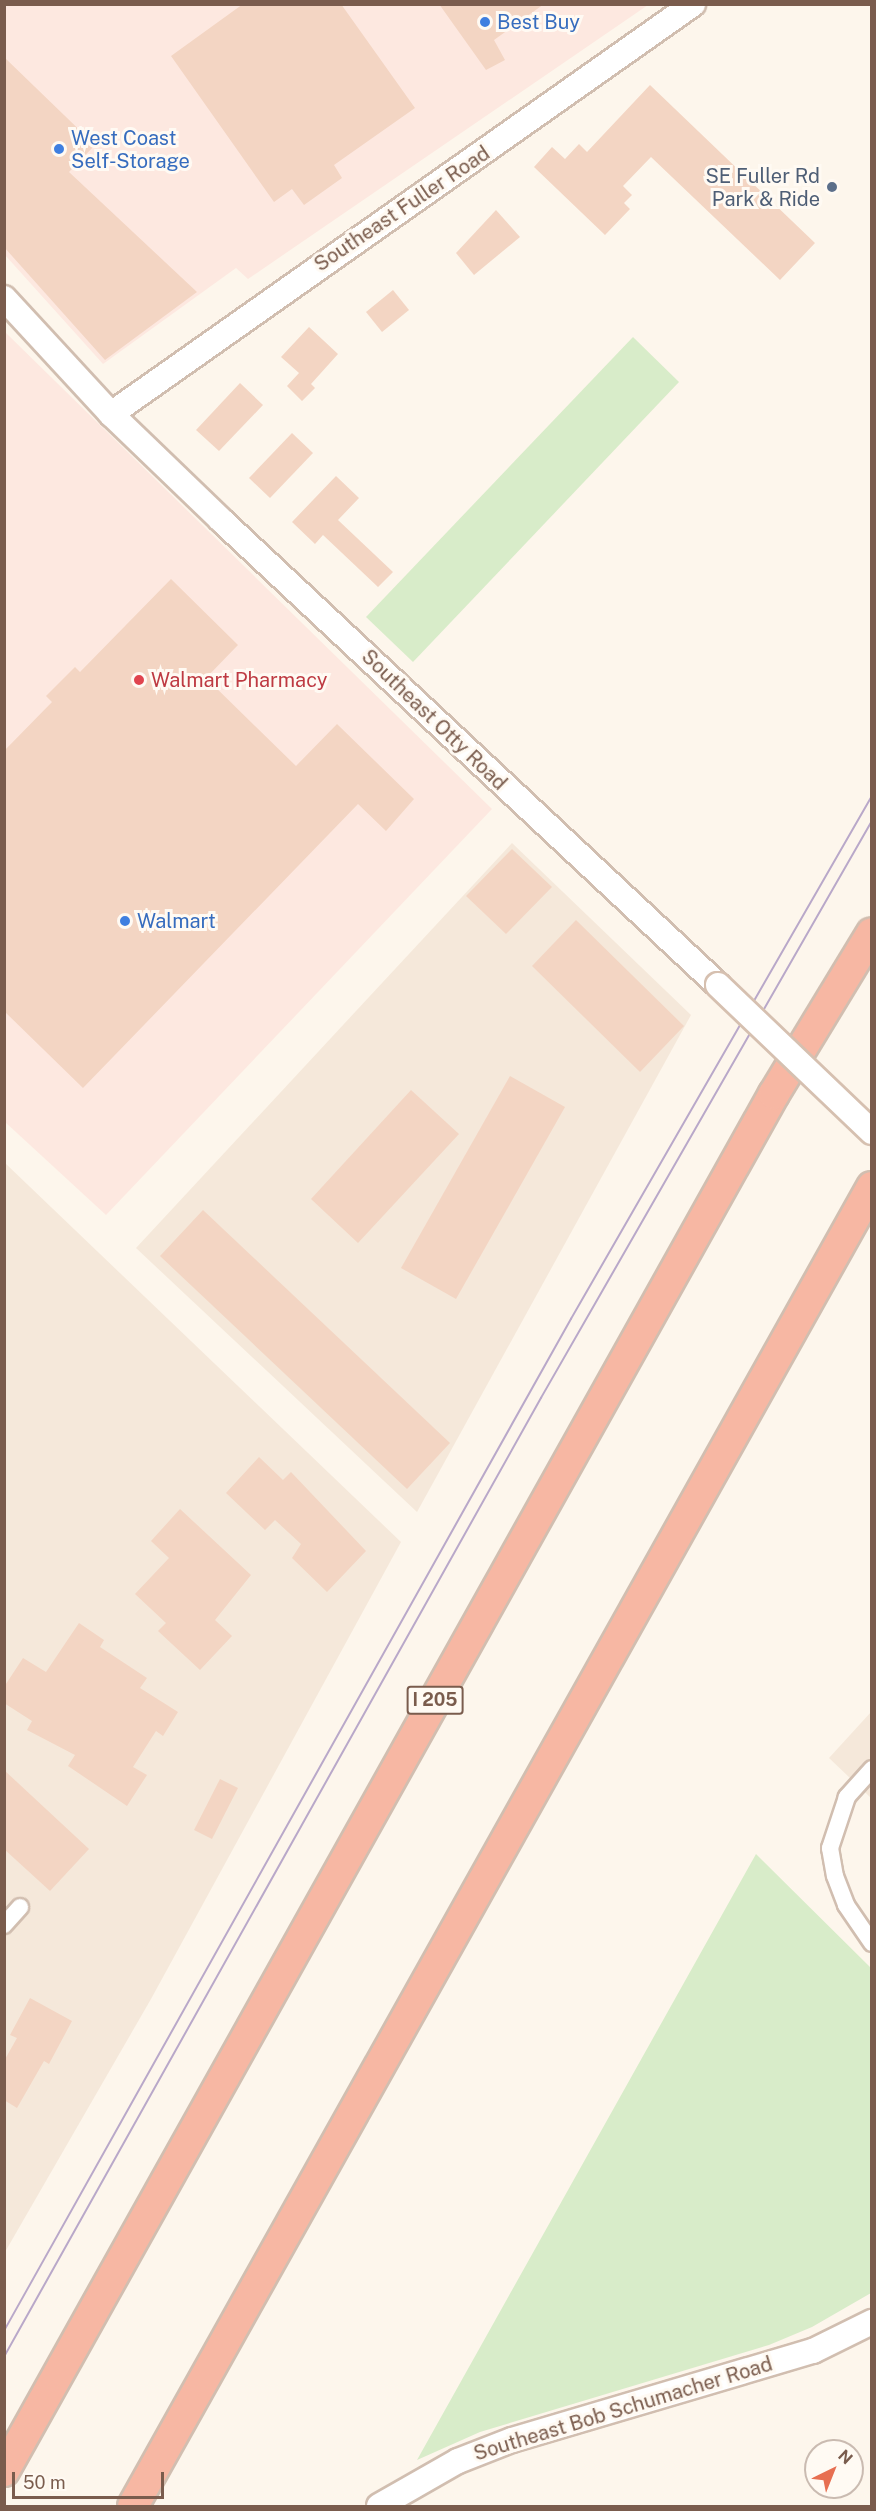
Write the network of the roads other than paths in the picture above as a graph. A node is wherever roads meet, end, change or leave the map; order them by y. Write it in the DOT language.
graph roads {
  1 [pos="693,4"];
  2 [pos="4,298"];
  3 [pos="111,414"];
  4 [pos="872,933"];
  5 [pos="872,1132"];
  6 [pos="872,1187"];
  7 [pos="872,1769"];
  8 [pos="20,1907"];
  9 [pos="4,1925"];
  10 [pos="872,1943"];
  11 [pos="872,2322"];
  12 [pos="4,2471"];
  13 [pos="133,2506"];
  14 [pos="379,2506"];
  1 -- 3 [label="street, Southeast Fuller Road"];
  2 -- 3 [label="street, Southeast Otty Road"];
  3 -- 5 [label="street, Southeast Otty Road, bridge"];
  4 -- 12 [label="highway, I 205"];
  6 -- 13 [label="highway"];
  7 -- 10 [label="street"];
  8 -- 9 [label="street"];
  11 -- 14 [label="street, Southeast Bob Schumacher Road"];
}
